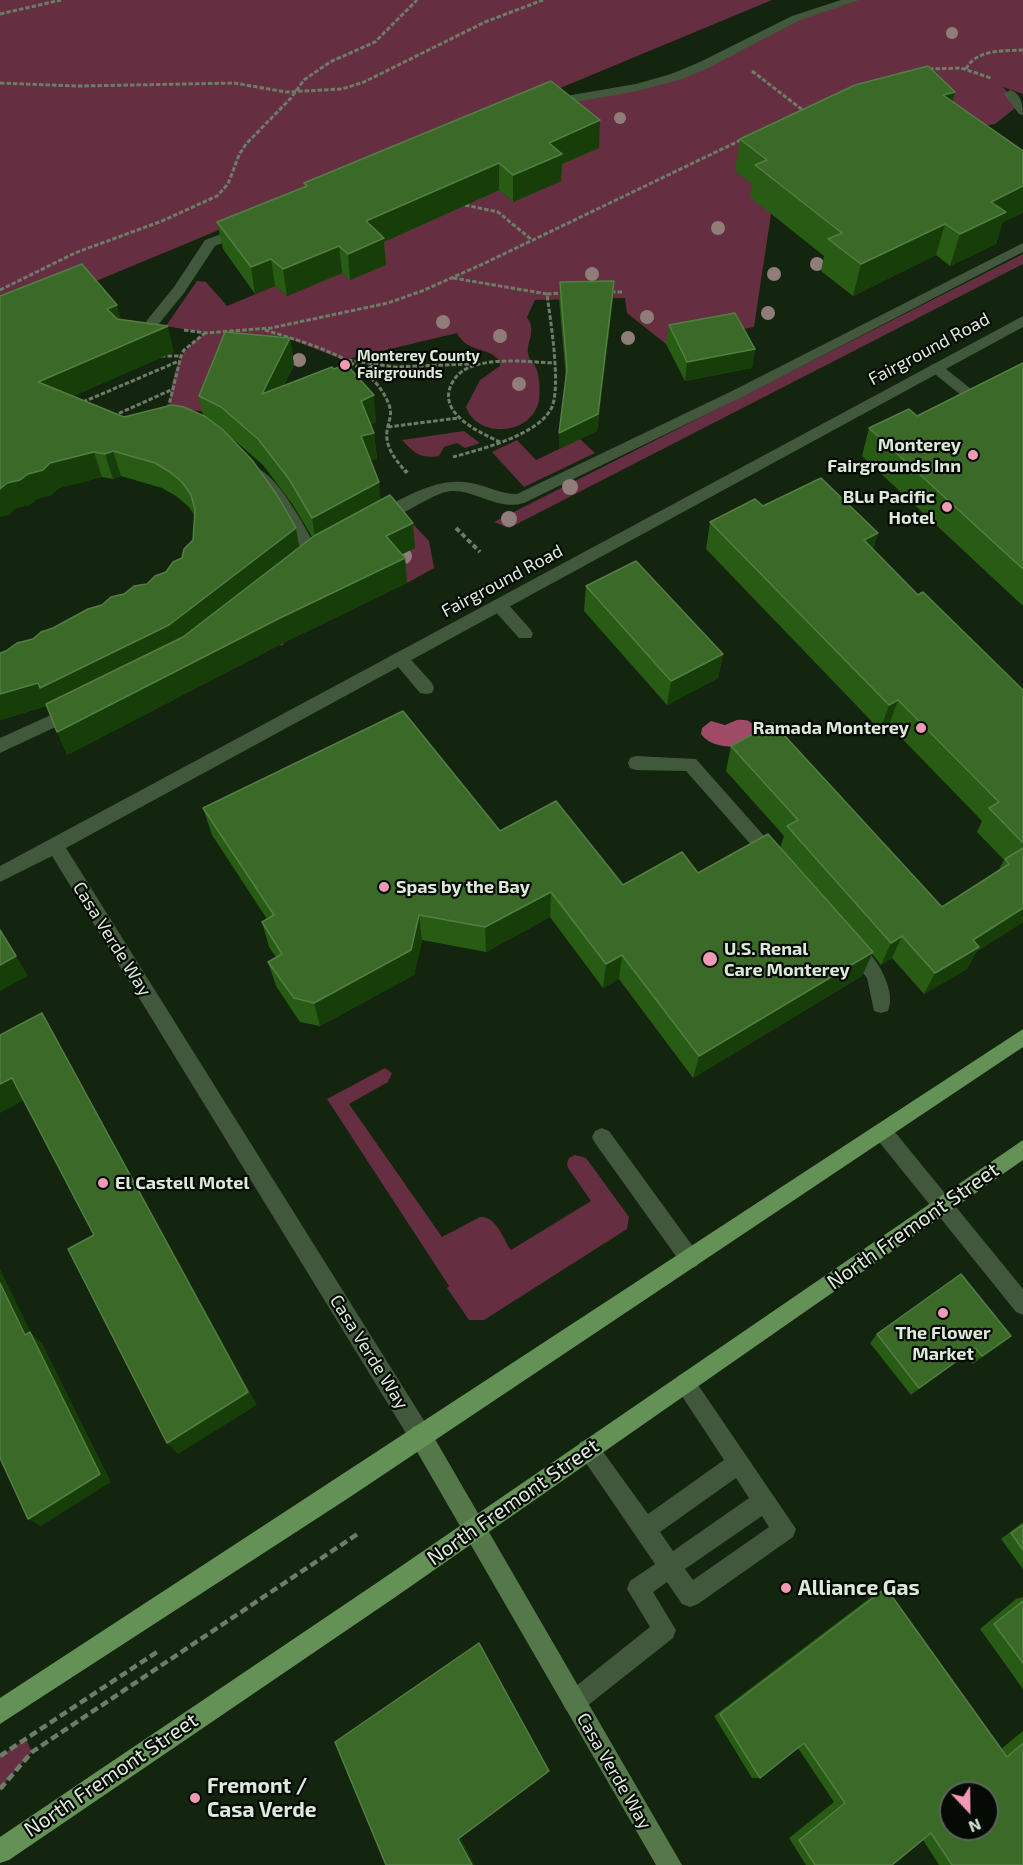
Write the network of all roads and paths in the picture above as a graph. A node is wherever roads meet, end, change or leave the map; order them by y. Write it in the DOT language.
graph roads {
  1 [pos="61,0"];
  2 [pos="417,0"];
  3 [pos="543,0"];
  4 [pos="853,0"];
  5 [pos="0,14"];
  6 [pos="1023,50"];
  7 [pos="729,53"];
  8 [pos="925,69"];
  9 [pos="966,69"];
  10 [pos="0,83"];
  11 [pos="296,92"];
  12 [pos="1010,94"];
  13 [pos="536,108"];
  14 [pos="808,109"];
  15 [pos="804,111"];
  16 [pos="1023,111"];
  17 [pos="794,115"];
  18 [pos="749,136"];
  19 [pos="465,205"];
  20 [pos="253,225"];
  21 [pos="532,240"];
  22 [pos="1023,247"];
  23 [pos="453,278"];
  24 [pos="0,290"];
  25 [pos="624,291"];
  26 [pos="601,292"];
  27 [pos="568,293"];
  28 [pos="547,294"];
  29 [pos="1023,321"];
  30 [pos="153,322"];
  31 [pos="261,329"];
  32 [pos="205,333"];
  33 [pos="158,356"];
  34 [pos="181,356"];
  35 [pos="344,360"];
  36 [pos="178,361"];
  37 [pos="555,363"];
  38 [pos="478,364"];
  39 [pos="936,368"];
  40 [pos="171,390"];
  41 [pos="976,400"];
  42 [pos="74,406"];
  43 [pos="166,414"];
  44 [pos="112,417"];
  45 [pos="459,418"];
  46 [pos="388,427"];
  47 [pos="500,442"];
  48 [pos="448,459"];
  49 [pos="245,462"];
  50 [pos="417,469"];
  51 [pos="363,526"];
  52 [pos="456,528"];
  53 [pos="326,547"];
  54 [pos="480,552"];
  55 [pos="312,555"];
  56 [pos="297,566"];
  57 [pos="499,605"];
  58 [pos="525,634"];
  59 [pos="400,658"];
  60 [pos="426,688"];
  61 [pos="87,704"];
  62 [pos="0,746"];
  63 [pos="636,763"];
  64 [pos="55,846"];
  65 [pos="783,870"];
  66 [pos="0,875"];
  67 [pos="837,931"];
  68 [pos="881,1005"];
  69 [pos="1023,1037"];
  70 [pos="883,1132"];
  71 [pos="602,1137"];
  72 [pos="1023,1149"];
  73 [pos="944,1205"];
  74 [pos="690,1259"];
  75 [pos="1023,1305"];
  76 [pos="685,1383"];
  77 [pos="420,1435"];
  78 [pos="588,1450"];
  79 [pos="739,1462"];
  80 [pos="764,1501"];
  81 [pos="473,1528"];
  82 [pos="645,1529"];
  83 [pos="359,1533"];
  84 [pos="670,1567"];
  85 [pos="573,1702"];
  86 [pos="0,1712"];
  87 [pos="0,1789"];
  88 [pos="0,1851"];
  89 [pos="670,1865"];
  1 -- 5 [label="path"];
  2 -- 11 [label="path"];
  3 -- 11 [label="path"];
  4 -- 7 [label="street"];
  6 -- 9 [label="path"];
  7 -- 13 [label="street"];
  7 -- 15 [label="path"];
  8 -- 9 [label="path"];
  9 -- 12 [label="path"];
  10 -- 11 [label="path"];
  11 -- 24 [label="path"];
  12 -- 16 [label="street"];
  14 -- 15 [label="path"];
  15 -- 17 [label="path"];
  18 -- 21 [label="path"];
  19 -- 21 [label="path"];
  20 -- 30 [label="street"];
  21 -- 23 [label="path"];
  22 -- 51 [label="street"];
  23 -- 28 [label="path"];
  23 -- 31 [label="path"];
  25 -- 26 [label="path"];
  27 -- 28 [label="path"];
  28 -- 37 [label="path"];
  29 -- 39 [label="street, Fairground Road"];
  30 -- 32 [label="path"];
  31 -- 32 [label="path"];
  31 -- 35 [label="path"];
  32 -- 34 [label="path"];
  33 -- 34 [label="path"];
  34 -- 36 [label="path"];
  35 -- 38 [label="path"];
  35 -- 46 [label="path"];
  36 -- 40 [label="path"];
  36 -- 42 [label="path"];
  37 -- 38 [label="path"];
  37 -- 47 [label="path"];
  38 -- 45 [label="path"];
  39 -- 41 [label="street"];
  39 -- 57 [label="street, Fairground Road"];
  40 -- 43 [label="path"];
  40 -- 44 [label="path"];
  45 -- 46 [label="path"];
  45 -- 47 [label="path"];
  46 -- 50 [label="path"];
  47 -- 48 [label="path"];
  49 -- 55 [label="street"];
  52 -- 54 [label="path"];
  53 -- 55 [label="street"];
  55 -- 56 [label="street"];
  57 -- 58 [label="street"];
  57 -- 59 [label="street, Fairground Road"];
  59 -- 60 [label="street"];
  59 -- 64 [label="street, Fairground Road"];
  61 -- 62 [label="street"];
  63 -- 65 [label="street"];
  64 -- 66 [label="street, Fairground Road"];
  64 -- 77 [label="street, Casa Verde Way"];
  67 -- 68 [label="street"];
  69 -- 70 [label="main road"];
  70 -- 73 [label="street"];
  70 -- 74 [label="main road"];
  71 -- 74 [label="street"];
  72 -- 73 [label="main road, North Fremont Street"];
  73 -- 75 [label="street"];
  73 -- 76 [label="main road, North Fremont Street"];
  74 -- 77 [label="main road"];
  76 -- 78 [label="main road, North Fremont Street"];
  76 -- 79 [label="street"];
  77 -- 81 [label="main road, Casa Verde Way"];
  77 -- 86 [label="main road"];
  78 -- 81 [label="main road, North Fremont Street"];
  78 -- 82 [label="street"];
  79 -- 80 [label="street"];
  79 -- 82 [label="street"];
  80 -- 84 [label="street"];
  80 -- 84 [label="street"];
  81 -- 85 [label="main road, Casa Verde Way"];
  81 -- 88 [label="main road, North Fremont Street"];
  82 -- 84 [label="street"];
  83 -- 87 [label="path"];
  84 -- 85 [label="street"];
  85 -- 89 [label="main road, Casa Verde Way"];
}
